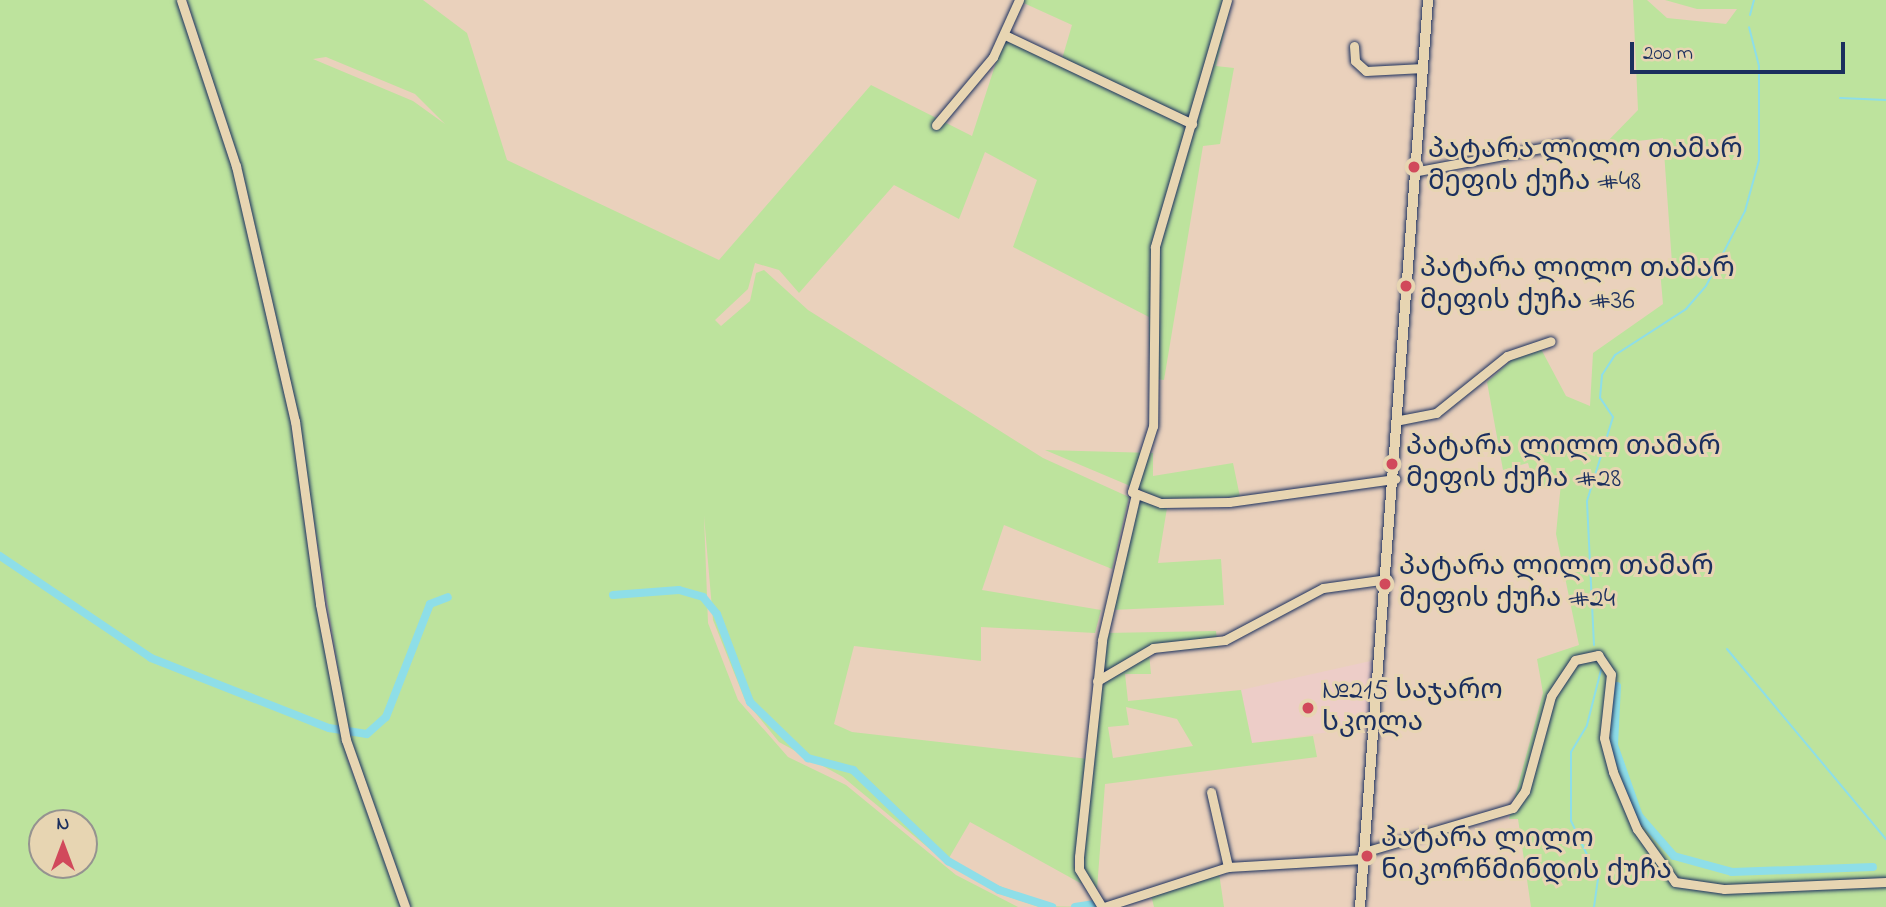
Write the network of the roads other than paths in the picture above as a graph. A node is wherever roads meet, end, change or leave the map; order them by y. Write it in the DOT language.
graph roads {
  1 [pos="181,0"];
  2 [pos="1019,0"];
  3 [pos="1227,0"];
  4 [pos="1428,0"];
  5 [pos="1007,36"];
  6 [pos="1354,47"];
  7 [pos="1423,68"];
  8 [pos="1192,124"];
  9 [pos="936,125"];
  10 [pos="1567,143"];
  11 [pos="1418,171"];
  12 [pos="1551,341"];
  13 [pos="1400,420"];
  14 [pos="1395,479"];
  15 [pos="1134,493"];
  16 [pos="1387,579"];
  17 [pos="1097,681"];
  18 [pos="1211,792"];
  19 [pos="1364,856"];
  20 [pos="1228,867"];
  21 [pos="1886,882"];
  22 [pos="405,907"];
  23 [pos="1103,907"];
  24 [pos="1360,907"];
  1 -- 22 [label="street"];
  2 -- 5 [label="street"];
  3 -- 8 [label="street"];
  4 -- 7 [label="street"];
  5 -- 8 [label="street"];
  5 -- 9 [label="street"];
  6 -- 7 [label="street"];
  7 -- 11 [label="street"];
  8 -- 15 [label="street"];
  10 -- 11 [label="street"];
  11 -- 13 [label="street"];
  12 -- 13 [label="street"];
  13 -- 14 [label="street"];
  14 -- 15 [label="street"];
  14 -- 16 [label="street"];
  15 -- 17 [label="street"];
  16 -- 17 [label="street"];
  16 -- 19 [label="street"];
  17 -- 23 [label="street"];
  18 -- 20 [label="street"];
  19 -- 20 [label="street"];
  19 -- 21 [label="street"];
  19 -- 24 [label="street"];
  20 -- 23 [label="street"];
}
